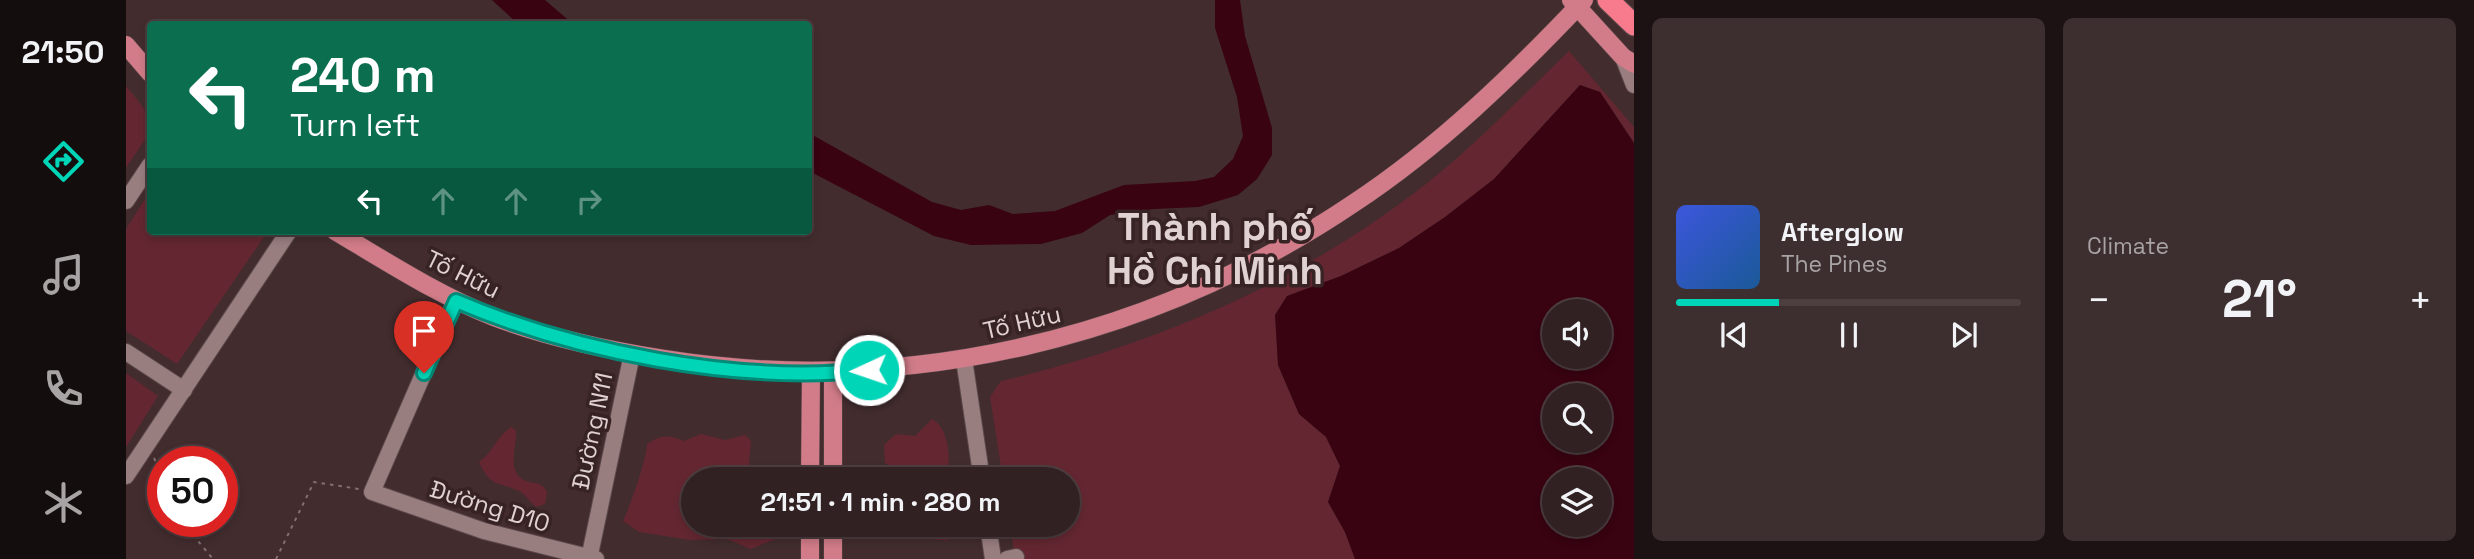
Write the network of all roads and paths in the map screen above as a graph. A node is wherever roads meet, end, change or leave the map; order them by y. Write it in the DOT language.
graph roads {
  1 [pos="1608,0"];
  2 [pos="1577,2"];
  3 [pos="1634,25"];
  4 [pos="126,45"];
  5 [pos="1629,61"];
  6 [pos="147,70"];
  7 [pos="1634,85"];
  8 [pos="147,170"];
  9 [pos="126,201"];
  10 [pos="286,235"];
  11 [pos="342,235"];
  12 [pos="456,301"];
  13 [pos="126,352"];
  14 [pos="632,354"];
  15 [pos="964,359"];
  16 [pos="833,372"];
  17 [pos="811,373"];
  18 [pos="184,390"];
  19 [pos="145,448"];
  20 [pos="810,467"];
  21 [pos="833,467"];
  22 [pos="980,467"];
  23 [pos="126,475"];
  24 [pos="372,492"];
  25 [pos="195,537"];
  26 [pos="810,537"];
  27 [pos="833,537"];
  28 [pos="990,537"];
  29 [pos="213,559"];
  30 [pos="276,559"];
  31 [pos="592,559"];
  32 [pos="810,559"];
  33 [pos="833,559"];
  34 [pos="993,559"];
  1 -- 3 [label="highway"];
  2 -- 5 [label="main road"];
  2 -- 15 [label="main road, Tố Hữu"];
  4 -- 6 [label="main road"];
  5 -- 7 [label="street"];
  8 -- 9 [label="street"];
  10 -- 18 [label="street"];
  11 -- 12 [label="main road, Tố Hữu"];
  12 -- 14 [label="main road, Tố Hữu"];
  12 -- 24 [label="street"];
  13 -- 18 [label="street"];
  14 -- 17 [label="main road, Tố Hữu"];
  14 -- 31 [label="street, Đường N11"];
  15 -- 16 [label="main road, Tố Hữu"];
  15 -- 22 [label="street"];
  16 -- 17 [label="main road, Tố Hữu"];
  16 -- 21 [label="main road"];
  17 -- 20 [label="main road"];
  18 -- 19 [label="street"];
  19 -- 23 [label="street"];
  24 -- 30 [label="path"];
  24 -- 31 [label="street, Đường D10"];
  25 -- 29 [label="path"];
  26 -- 32 [label="main road"];
  27 -- 33 [label="main road"];
  28 -- 34 [label="street"];
}
